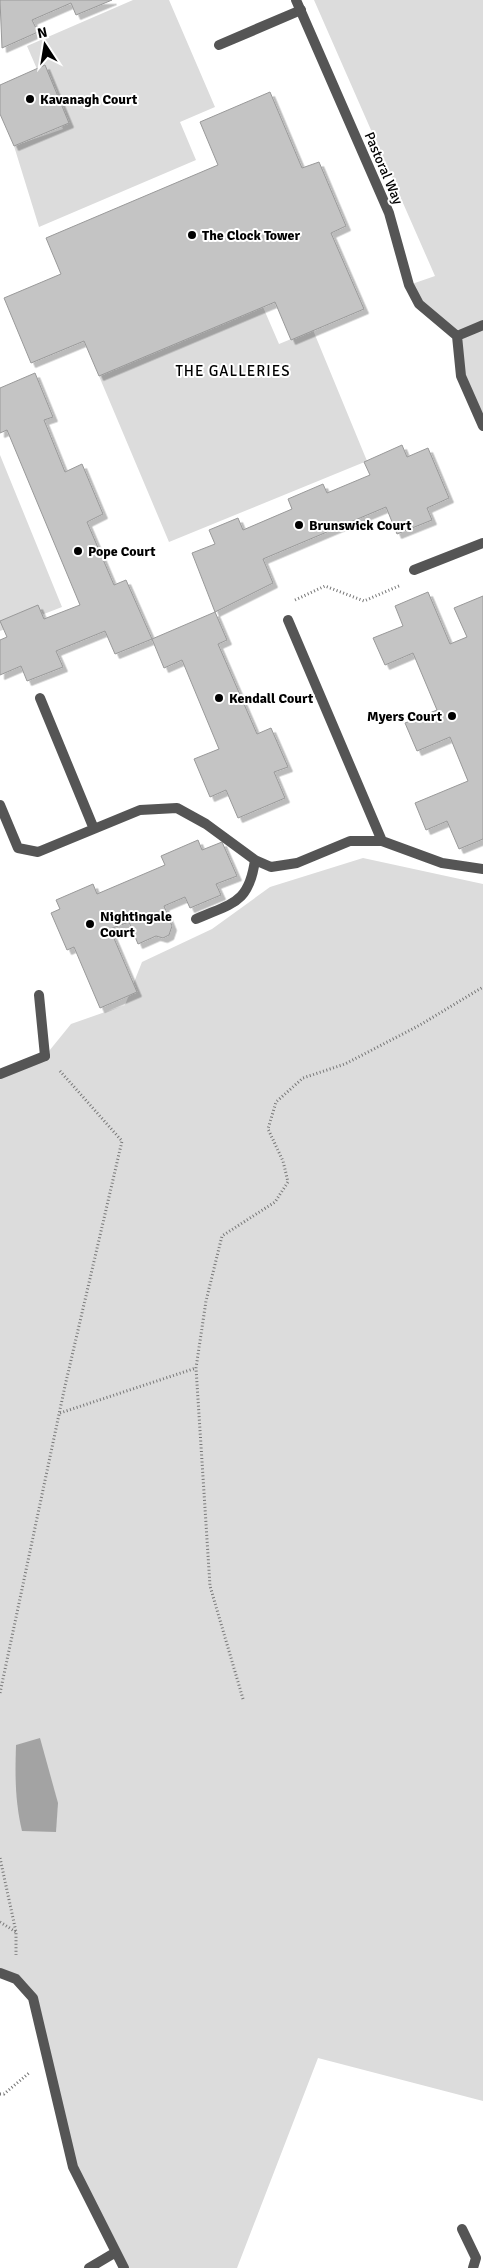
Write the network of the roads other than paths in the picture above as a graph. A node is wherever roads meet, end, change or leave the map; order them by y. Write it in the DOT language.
graph roads {
  1 [pos="296,0"];
  2 [pos="301,10"];
  3 [pos="219,45"];
  4 [pos="483,325"];
  5 [pos="457,336"];
  6 [pos="483,426"];
  7 [pos="483,542"];
  8 [pos="414,570"];
  9 [pos="288,620"];
  10 [pos="40,698"];
  11 [pos="0,806"];
  12 [pos="94,829"];
  13 [pos="382,840"];
  14 [pos="255,860"];
  15 [pos="483,869"];
  16 [pos="196,919"];
  17 [pos="39,995"];
  18 [pos="0,1074"];
  19 [pos="0,1973"];
  20 [pos="462,2229"];
  21 [pos="116,2252"];
  22 [pos="477,2260"];
  23 [pos="89,2268"];
  24 [pos="124,2268"];
  1 -- 2 [label="street, Pastoral Way"];
  2 -- 3 [label="street"];
  2 -- 5 [label="street, Pastoral Way"];
  4 -- 5 [label="street"];
  5 -- 6 [label="street"];
  7 -- 8 [label="street"];
  9 -- 13 [label="street"];
  10 -- 12 [label="street"];
  11 -- 12 [label="street"];
  12 -- 14 [label="street"];
  13 -- 14 [label="street"];
  13 -- 15 [label="street"];
  14 -- 16 [label="street"];
  17 -- 18 [label="street"];
  19 -- 21 [label="street"];
  20 -- 22 [label="street"];
  21 -- 23 [label="street"];
  21 -- 24 [label="street"];
}
